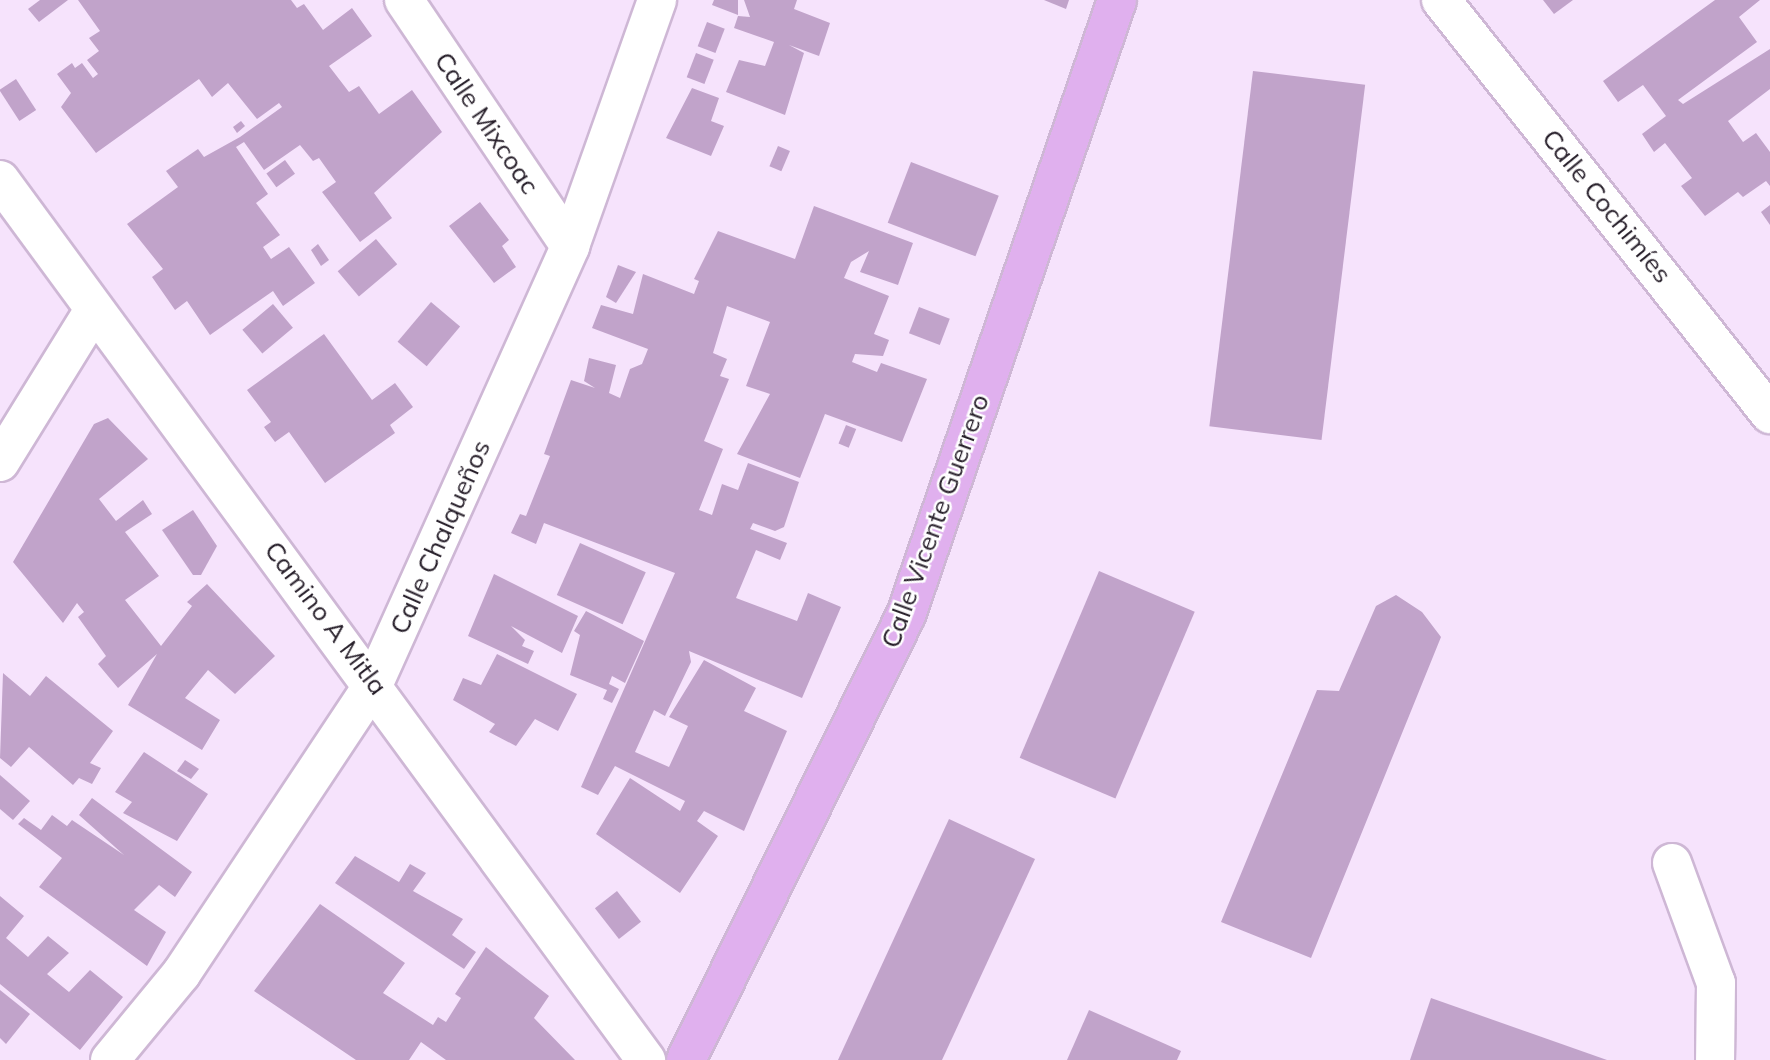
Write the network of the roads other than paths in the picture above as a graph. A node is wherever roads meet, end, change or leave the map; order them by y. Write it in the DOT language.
graph roads {
  1 [pos="404,0"];
  2 [pos="657,0"];
  3 [pos="1117,0"];
  4 [pos="1441,0"];
  5 [pos="0,180"];
  6 [pos="570,246"];
  7 [pos="94,310"];
  8 [pos="1770,414"];
  9 [pos="0,462"];
  10 [pos="374,683"];
  11 [pos="1672,863"];
  12 [pos="110,1060"];
  13 [pos="646,1060"];
  14 [pos="687,1060"];
  15 [pos="1715,1060"];
  1 -- 6 [label="street, Calle Mixcoac"];
  2 -- 6 [label="street, Calle Chalqueños"];
  3 -- 14 [label="main road, Calle Vicente Guerrero"];
  4 -- 8 [label="street, Calle Cochimíes"];
  5 -- 7 [label="street, Camino A Mitla"];
  6 -- 10 [label="street, Calle Chalqueños"];
  7 -- 9 [label="street"];
  7 -- 10 [label="street, Camino A Mitla"];
  10 -- 12 [label="street, Calle Chalqueños"];
  10 -- 13 [label="street, Camino A Mitla"];
  11 -- 15 [label="street"];
}
